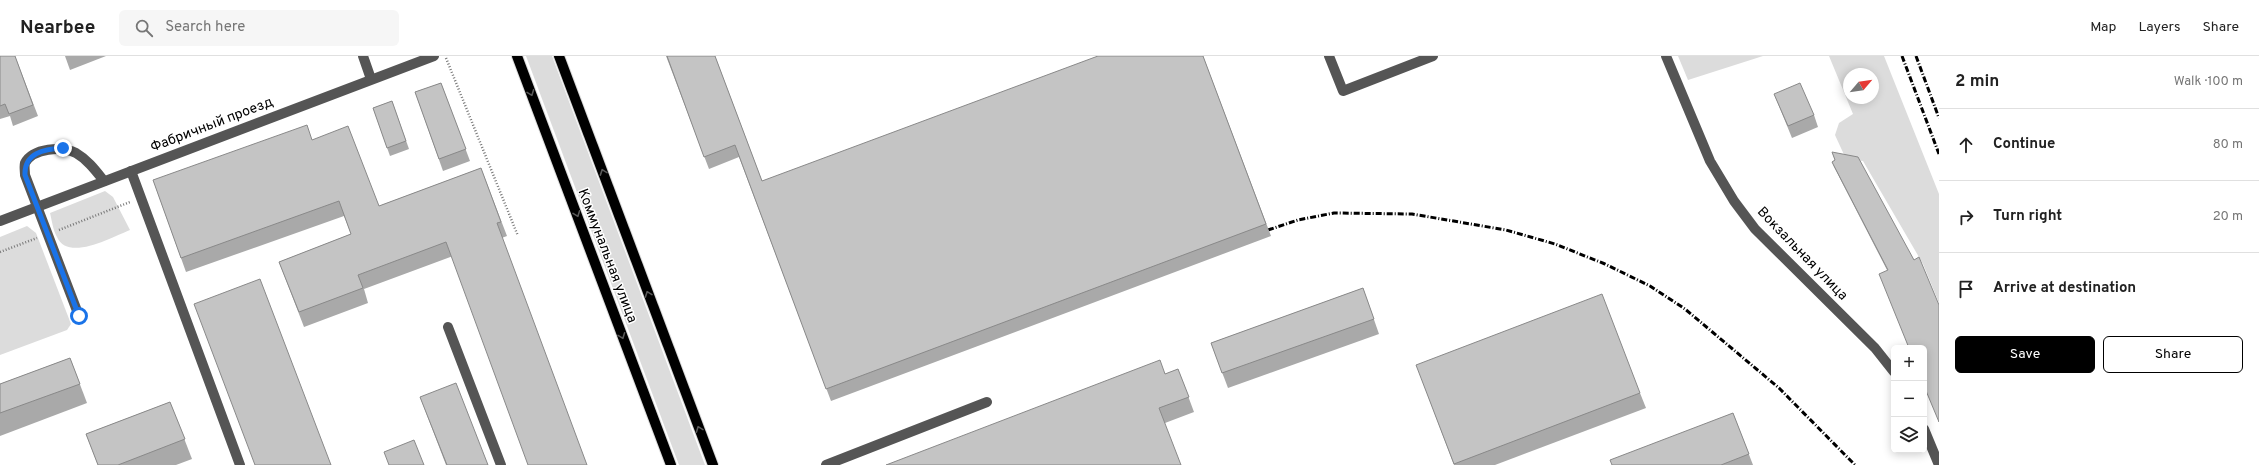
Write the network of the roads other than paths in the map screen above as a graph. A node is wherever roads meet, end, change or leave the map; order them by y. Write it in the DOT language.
graph roads {
  1 [pos="363,56"];
  2 [pos="434,56"];
  3 [pos="517,56"];
  4 [pos="559,56"];
  5 [pos="1329,56"];
  6 [pos="1433,56"];
  7 [pos="1666,56"];
  8 [pos="371,79"];
  9 [pos="131,171"];
  10 [pos="104,181"];
  11 [pos="36,207"];
  12 [pos="0,221"];
  13 [pos="79,316"];
  14 [pos="448,327"];
  15 [pos="1891,368"];
  16 [pos="987,402"];
  17 [pos="1927,435"];
  18 [pos="240,465"];
  19 [pos="501,465"];
  20 [pos="671,465"];
  21 [pos="713,465"];
  22 [pos="826,465"];
  23 [pos="1939,465"];
  1 -- 8 [label="street"];
  2 -- 8 [label="street, Фабричный проезд"];
  3 -- 20 [label="main road, Коммунальная улица, one-way"];
  21 -- 4 [label="main road, Коммунальная улица, one-way"];
  5 -- 6 [label="street"];
  7 -- 15 [label="street, Вокзальная улица"];
  8 -- 9 [label="street, Фабричный проезд"];
  9 -- 10 [label="street, Фабричный проезд"];
  9 -- 18 [label="street"];
  10 -- 11 [label="street, Фабричный проезд"];
  10 -- 11 [label="street"];
  11 -- 12 [label="street, Фабричный проезд"];
  11 -- 13 [label="street"];
  14 -- 19 [label="street"];
  16 -- 22 [label="street"];
  17 -- 23 [label="street"];
}
